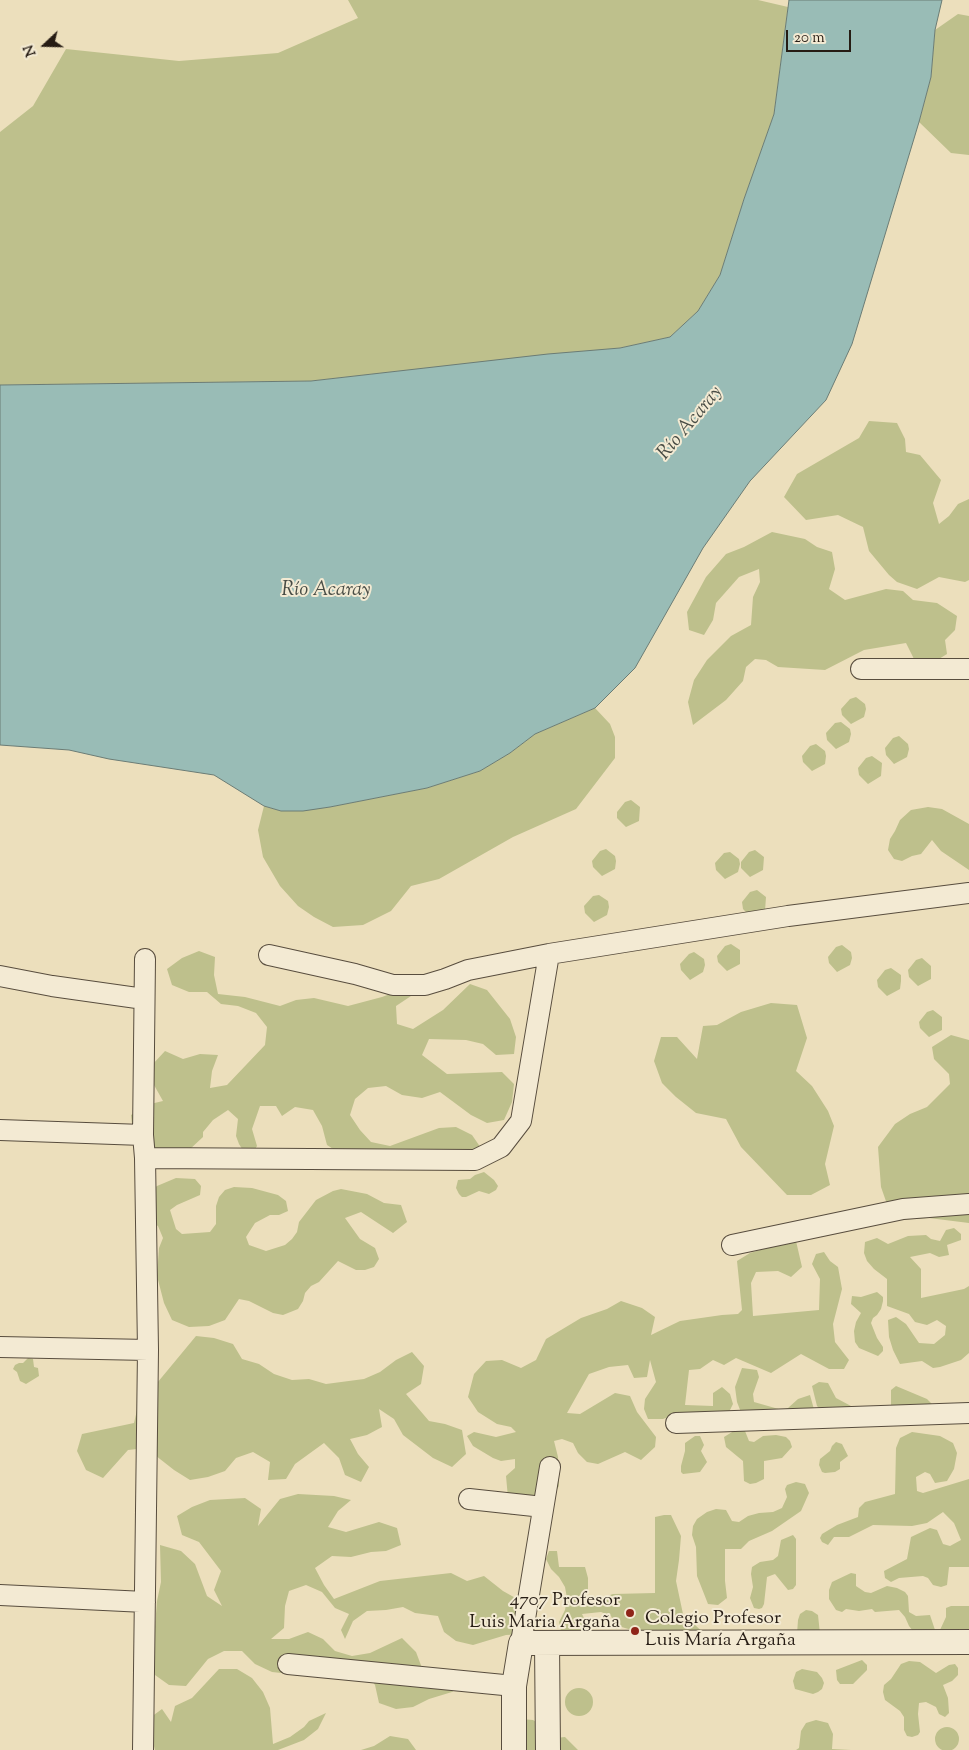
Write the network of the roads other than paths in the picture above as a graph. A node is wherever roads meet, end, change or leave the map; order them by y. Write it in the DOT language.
graph roads {
  1 [pos="861,669"];
  2 [pos="969,669"];
  3 [pos="969,893"];
  4 [pos="549,954"];
  5 [pos="269,955"];
  6 [pos="145,958"];
  7 [pos="0,976"];
  8 [pos="144,999"];
  9 [pos="0,1130"];
  10 [pos="143,1135"];
  11 [pos="145,1158"];
  12 [pos="969,1204"];
  13 [pos="732,1245"];
  14 [pos="0,1347"];
  15 [pos="148,1350"];
  16 [pos="969,1413"];
  17 [pos="676,1423"];
  18 [pos="550,1467"];
  19 [pos="469,1499"];
  20 [pos="543,1507"];
  21 [pos="0,1596"];
  22 [pos="146,1602"];
  23 [pos="969,1642"];
  24 [pos="521,1643"];
  25 [pos="547,1643"];
  26 [pos="288,1664"];
  27 [pos="514,1686"];
  28 [pos="143,1750"];
  29 [pos="514,1750"];
  30 [pos="548,1750"];
  1 -- 2 [label="street"];
  3 -- 4 [label="street"];
  4 -- 5 [label="street"];
  4 -- 11 [label="street"];
  6 -- 8 [label="street"];
  7 -- 8 [label="street"];
  8 -- 10 [label="street"];
  9 -- 10 [label="street"];
  10 -- 11 [label="street"];
  11 -- 15 [label="street"];
  12 -- 13 [label="street"];
  14 -- 15 [label="street"];
  15 -- 22 [label="street"];
  16 -- 17 [label="street"];
  18 -- 20 [label="street"];
  19 -- 20 [label="street"];
  20 -- 24 [label="street"];
  21 -- 22 [label="street"];
  22 -- 28 [label="street"];
  23 -- 25 [label="street"];
  24 -- 25 [label="street"];
  24 -- 27 [label="street"];
  25 -- 30 [label="street"];
  26 -- 27 [label="street"];
  27 -- 29 [label="street"];
}
